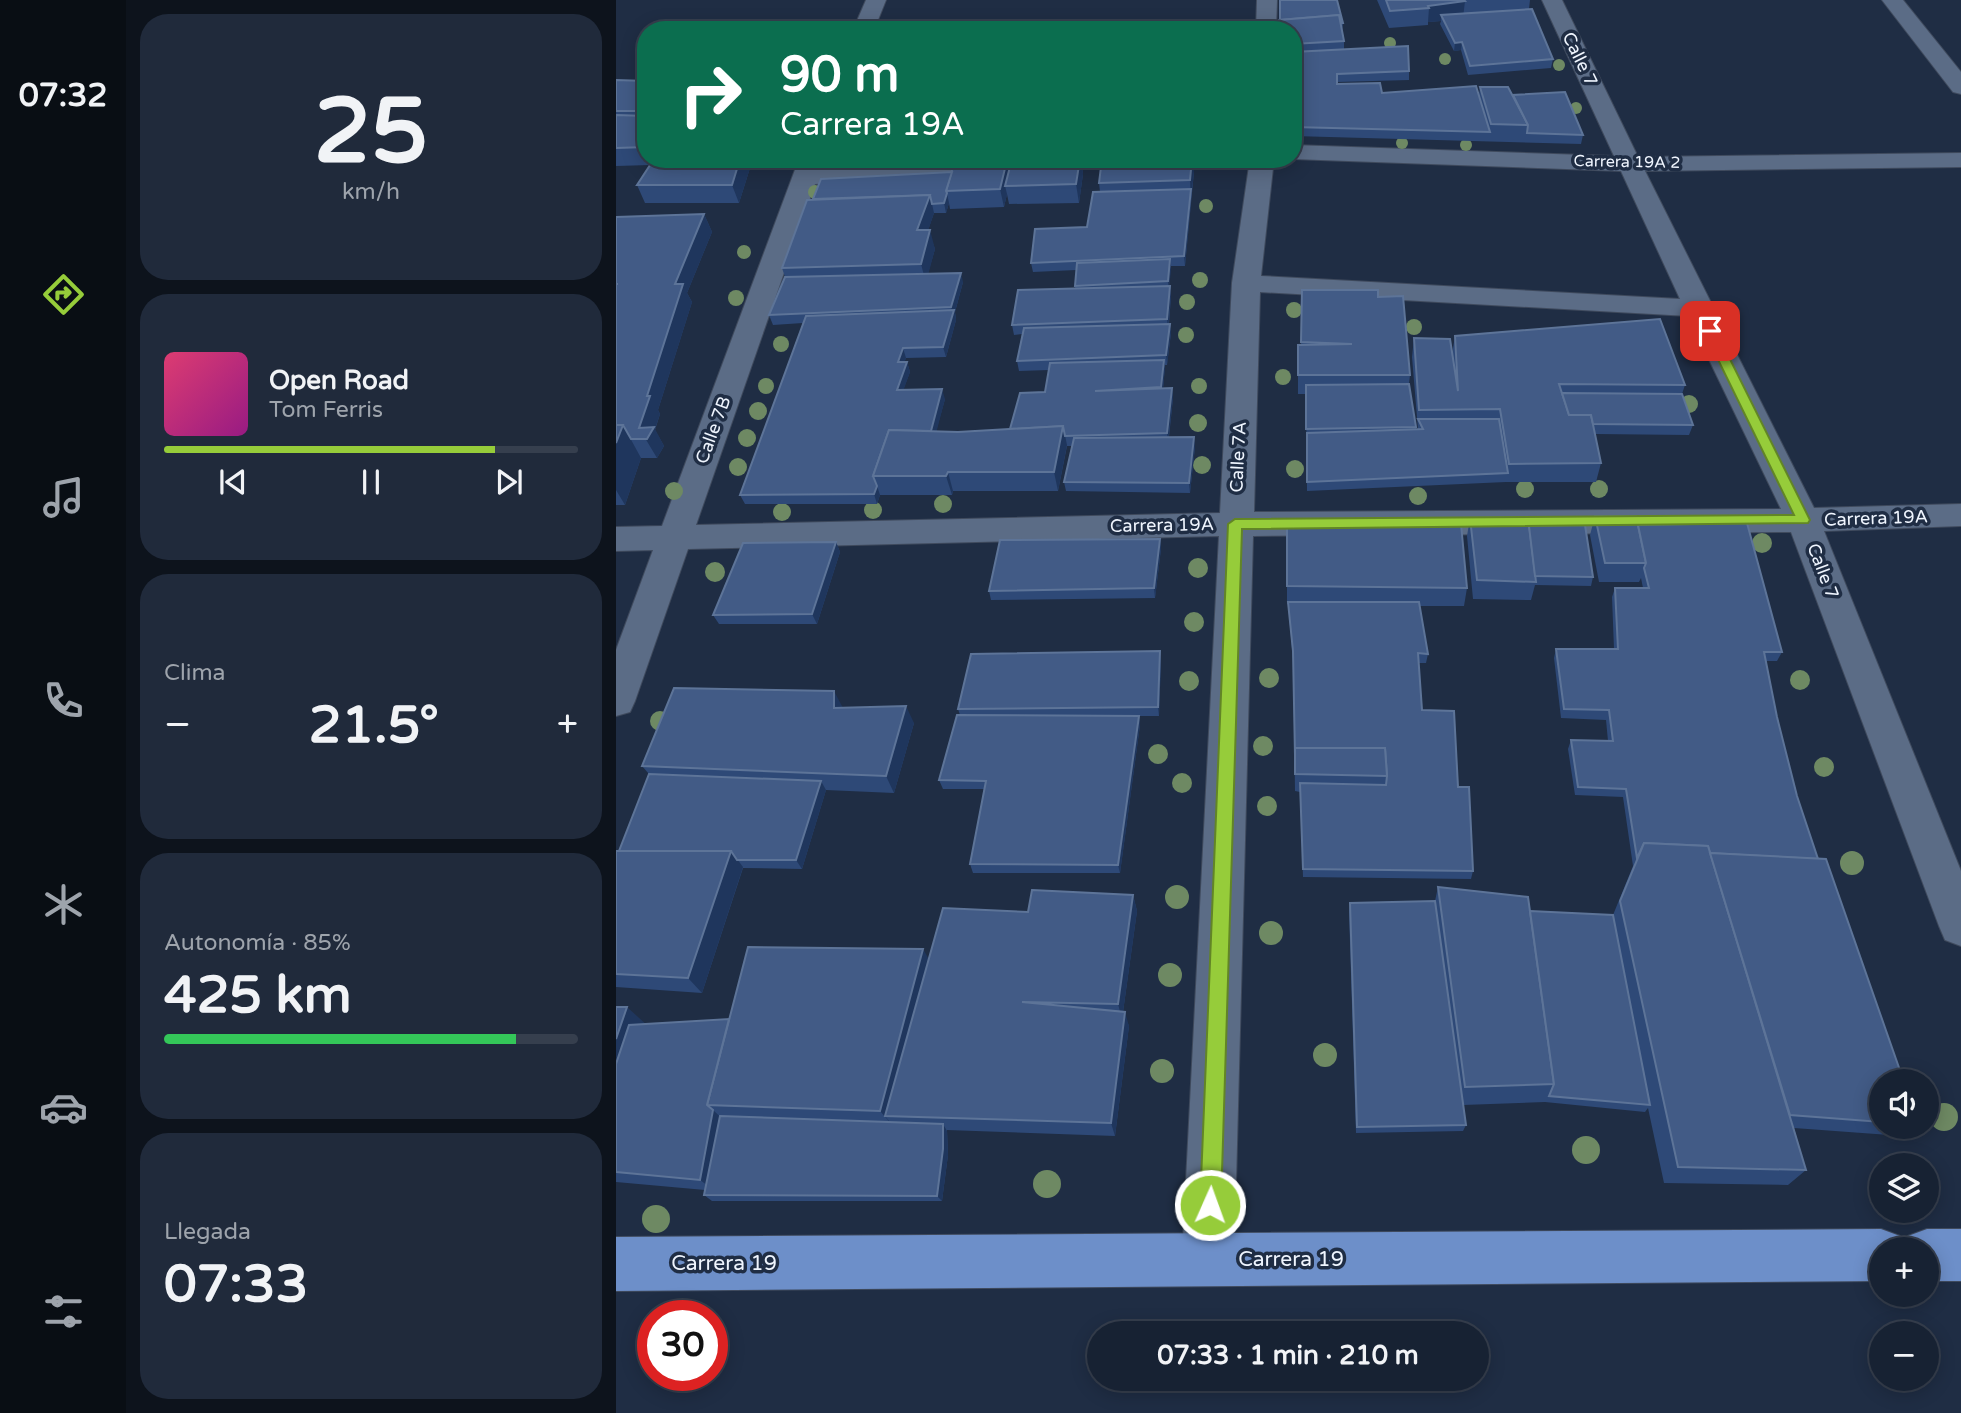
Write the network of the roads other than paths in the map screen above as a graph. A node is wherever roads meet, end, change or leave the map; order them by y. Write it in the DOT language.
graph roads {
  1 [pos="876,0"];
  2 [pos="1267,0"];
  3 [pos="1552,0"];
  4 [pos="1892,0"];
  5 [pos="867,21"];
  6 [pos="1266,21"];
  7 [pos="1961,87"];
  8 [pos="1302,152"];
  9 [pos="1961,160"];
  10 [pos="1630,164"];
  11 [pos="808,168"];
  12 [pos="1261,168"];
  13 [pos="1246,284"];
  14 [pos="1698,308"];
  15 [pos="1961,515"];
  16 [pos="1803,520"];
  17 [pos="1235,524"];
  18 [pos="674,537"];
  19 [pos="616,539"];
  20 [pos="616,701"];
  21 [pos="1961,926"];
  22 [pos="1869,1255"];
  23 [pos="1939,1255"];
  24 [pos="1961,1255"];
  25 [pos="1208,1259"];
  26 [pos="616,1264"];
  1 -- 5 [label="street"];
  2 -- 6 [label="street"];
  3 -- 10 [label="street, Calle 7"];
  4 -- 7 [label="street"];
  8 -- 10 [label="street, Carrera 19A 2"];
  9 -- 10 [label="street, Carrera 19A 2"];
  10 -- 14 [label="street, Calle 7"];
  11 -- 18 [label="street, Calle 7B"];
  12 -- 13 [label="street, Calle 7A"];
  13 -- 14 [label="street"];
  13 -- 17 [label="street, Calle 7A"];
  14 -- 16 [label="street, Calle 7"];
  15 -- 16 [label="street, Carrera 19A"];
  16 -- 17 [label="street, Carrera 19A"];
  16 -- 21 [label="street, Calle 7"];
  17 -- 18 [label="street, Carrera 19A"];
  17 -- 25 [label="street, Calle 7A"];
  18 -- 19 [label="street, Carrera 19A"];
  18 -- 20 [label="street, Calle 7B"];
  22 -- 25 [label="highway, Carrera 19"];
  23 -- 24 [label="highway"];
  25 -- 26 [label="highway, Carrera 19"];
}
